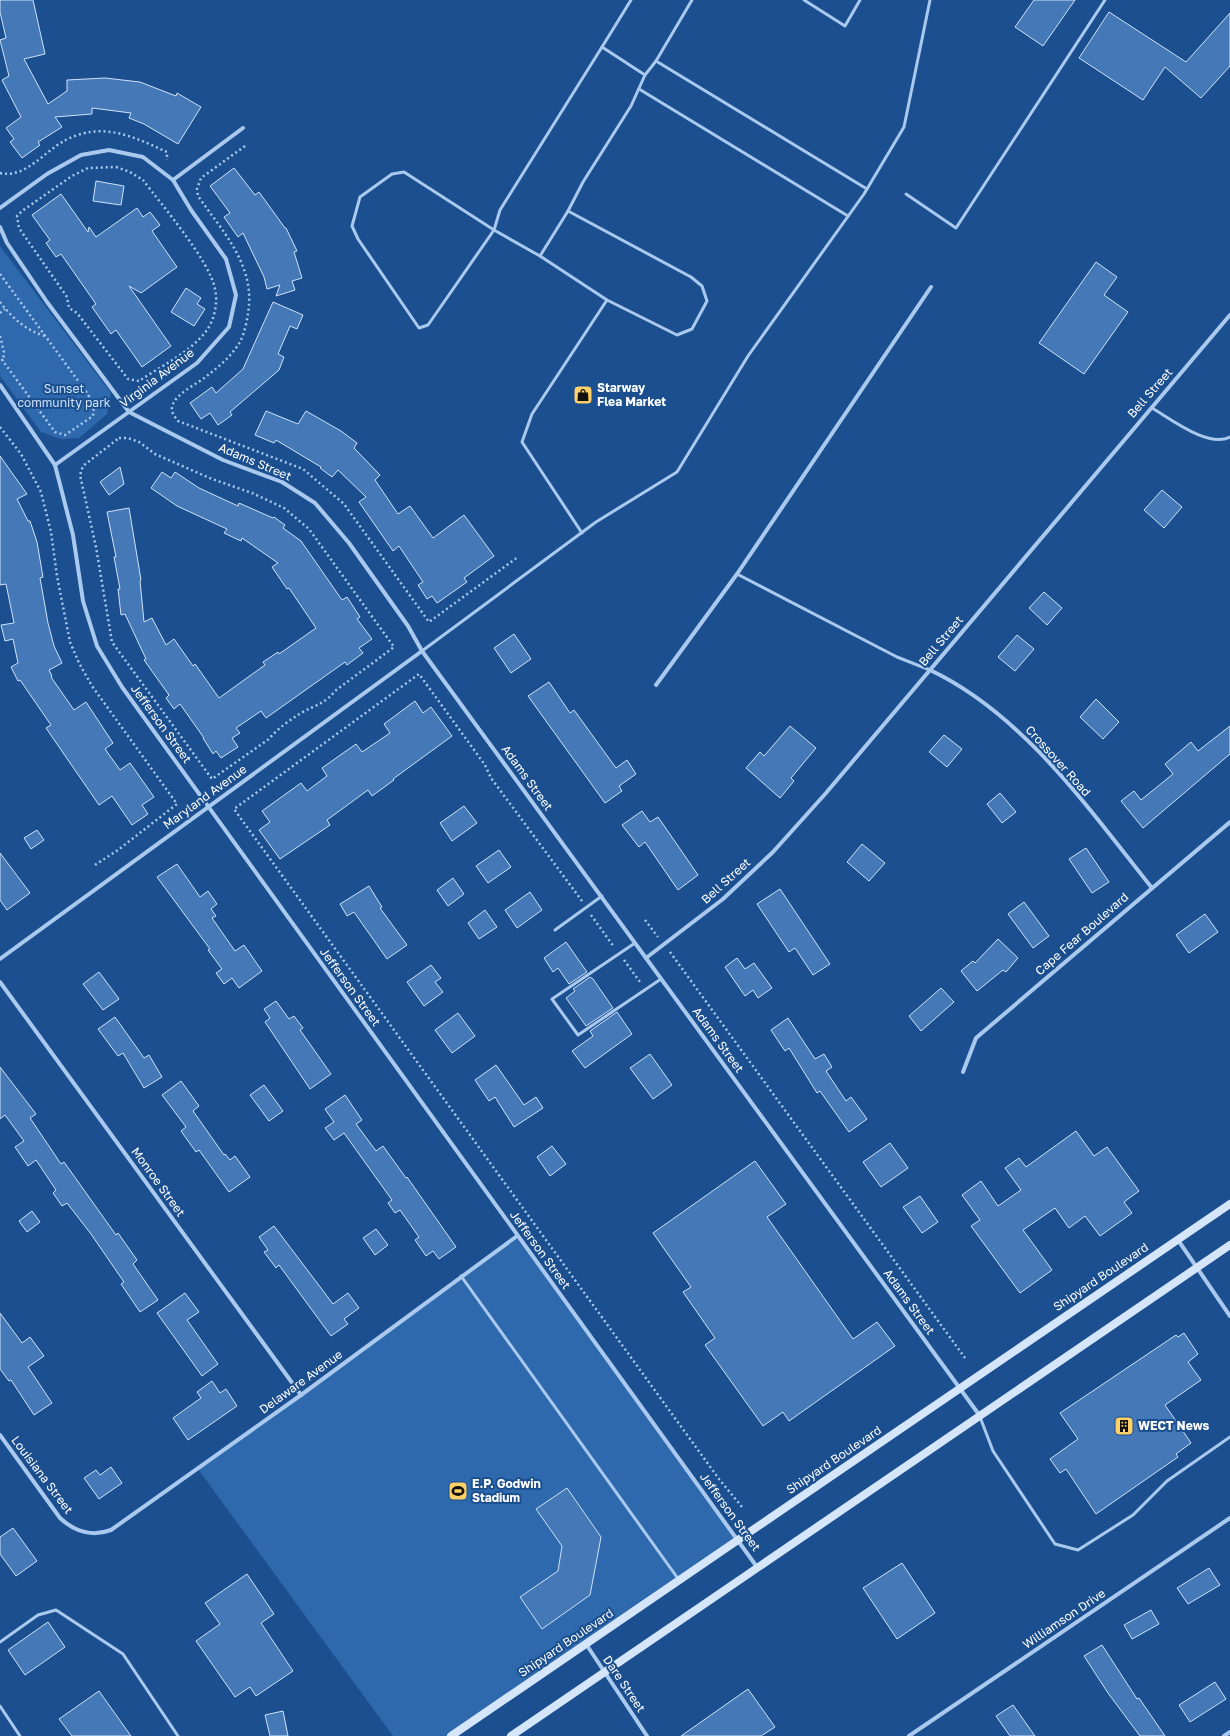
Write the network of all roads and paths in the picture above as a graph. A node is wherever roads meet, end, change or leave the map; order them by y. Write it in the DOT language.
graph roads {
  1 [pos="631,0"];
  2 [pos="692,0"];
  3 [pos="804,0"];
  4 [pos="860,0"];
  5 [pos="930,0"];
  6 [pos="1105,0"];
  7 [pos="602,48"];
  8 [pos="656,61"];
  9 [pos="645,75"];
  10 [pos="639,89"];
  11 [pos="243,128"];
  12 [pos="245,146"];
  13 [pos="172,180"];
  14 [pos="867,190"];
  15 [pos="906,194"];
  16 [pos="0,208"];
  17 [pos="22,211"];
  18 [pos="568,211"];
  19 [pos="848,216"];
  20 [pos="0,226"];
  21 [pos="494,230"];
  22 [pos="540,256"];
  23 [pos="0,274"];
  24 [pos="931,287"];
  25 [pos="607,300"];
  26 [pos="0,302"];
  27 [pos="5,309"];
  28 [pos="0,313"];
  29 [pos="1230,315"];
  30 [pos="0,336"];
  31 [pos="45,336"];
  32 [pos="0,357"];
  33 [pos="2,361"];
  34 [pos="0,385"];
  35 [pos="1152,408"];
  36 [pos="129,412"];
  37 [pos="0,427"];
  38 [pos="1230,437"];
  39 [pos="55,465"];
  40 [pos="582,533"];
  41 [pos="518,557"];
  42 [pos="737,574"];
  43 [pos="394,647"];
  44 [pos="422,651"];
  45 [pos="930,670"];
  46 [pos="656,685"];
  47 [pos="208,807"];
  48 [pos="1230,822"];
  49 [pos="94,865"];
  50 [pos="1152,888"];
  51 [pos="602,896"];
  52 [pos="586,907"];
  53 [pos="644,920"];
  54 [pos="555,930"];
  55 [pos="635,942"];
  56 [pos="664,945"];
  57 [pos="619,953"];
  58 [pos="646,958"];
  59 [pos="0,959"];
  60 [pos="661,979"];
  61 [pos="0,982"];
  62 [pos="646,989"];
  63 [pos="963,1072"];
  64 [pos="1230,1204"];
  65 [pos="517,1236"];
  66 [pos="1178,1239"];
  67 [pos="1230,1245"];
  68 [pos="1197,1267"];
  69 [pos="461,1276"];
  70 [pos="1230,1316"];
  71 [pos="965,1358"];
  72 [pos="960,1388"];
  73 [pos="301,1395"];
  74 [pos="980,1416"];
  75 [pos="0,1435"];
  76 [pos="1230,1437"];
  77 [pos="742,1507"];
  78 [pos="1230,1518"];
  79 [pos="91,1533"];
  80 [pos="738,1540"];
  81 [pos="757,1567"];
  82 [pos="679,1580"];
  83 [pos="0,1642"];
  84 [pos="585,1644"];
  85 [pos="604,1672"];
  86 [pos="0,1706"];
  87 [pos="1230,1732"];
  88 [pos="20,1736"];
  89 [pos="178,1736"];
  90 [pos="451,1736"];
  91 [pos="511,1736"];
  92 [pos="647,1736"];
  93 [pos="909,1736"];
  94 [pos="1224,1736"];
  1 -- 7 [label="lane"];
  2 -- 8 [label="lane"];
  3 -- 4 [label="lane"];
  5 -- 14 [label="lane"];
  6 -- 15 [label="lane"];
  7 -- 9 [label="lane"];
  7 -- 21 [label="lane"];
  8 -- 9 [label="lane"];
  8 -- 14 [label="lane"];
  9 -- 10 [label="lane"];
  10 -- 18 [label="lane"];
  10 -- 19 [label="lane"];
  11 -- 13 [label="street"];
  12 -- 41 [label="path"];
  13 -- 16 [label="street, Virginia Avenue"];
  13 -- 36 [label="street, Virginia Avenue"];
  14 -- 19 [label="lane"];
  17 -- 17 [label="path"];
  18 -- 22 [label="lane"];
  18 -- 25 [label="lane"];
  19 -- 40 [label="lane"];
  20 -- 36 [label="street, Adams Street"];
  21 -- 21 [label="lane"];
  21 -- 22 [label="lane"];
  22 -- 25 [label="lane"];
  23 -- 31 [label="path"];
  24 -- 42 [label="street"];
  25 -- 40 [label="lane"];
  26 -- 27 [label="path"];
  27 -- 28 [label="path"];
  27 -- 31 [label="path"];
  29 -- 35 [label="street, Bell Street"];
  30 -- 33 [label="path"];
  31 -- 33 [label="path"];
  32 -- 33 [label="path"];
  34 -- 39 [label="street, Jefferson Street"];
  35 -- 38 [label="lane"];
  35 -- 45 [label="street, Bell Street"];
  36 -- 39 [label="street, Virginia Avenue"];
  36 -- 44 [label="street, Adams Street"];
  37 -- 49 [label="path"];
  39 -- 47 [label="street, Jefferson Street"];
  40 -- 44 [label="lane"];
  42 -- 45 [label="lane"];
  42 -- 46 [label="street"];
  43 -- 43 [label="path"];
  44 -- 47 [label="street, Maryland Avenue"];
  44 -- 51 [label="street, Adams Street"];
  45 -- 50 [label="street, Crossover Road"];
  45 -- 56 [label="street, Bell Street"];
  47 -- 59 [label="street, Maryland Avenue"];
  47 -- 65 [label="street, Jefferson Street"];
  48 -- 50 [label="street, Cape Fear Boulevard"];
  50 -- 63 [label="street, Cape Fear Boulevard"];
  51 -- 52 [label="lane"];
  51 -- 55 [label="street, Adams Street"];
  52 -- 54 [label="lane"];
  52 -- 57 [label="path"];
  52 -- 77 [label="path"];
  53 -- 56 [label="path"];
  55 -- 57 [label="lane"];
  55 -- 58 [label="street, Adams Street"];
  56 -- 58 [label="street, Bell Street"];
  56 -- 71 [label="path"];
  57 -- 62 [label="path"];
  57 -- 62 [label="lane"];
  58 -- 60 [label="street, Adams Street"];
  60 -- 62 [label="lane"];
  60 -- 72 [label="street, Adams Street"];
  61 -- 73 [label="street, Monroe Street"];
  64 -- 66 [label="main road, Shipyard Boulevard"];
  65 -- 69 [label="street, Delaware Avenue"];
  65 -- 80 [label="street, Jefferson Street"];
  66 -- 68 [label="street"];
  66 -- 72 [label="main road, Shipyard Boulevard"];
  67 -- 68 [label="main road"];
  68 -- 70 [label="street"];
  68 -- 74 [label="main road"];
  69 -- 73 [label="street, Delaware Avenue"];
  69 -- 82 [label="lane"];
  72 -- 74 [label="street, Adams Street"];
  72 -- 80 [label="main road, Shipyard Boulevard"];
  73 -- 79 [label="street, Delaware Avenue"];
  74 -- 76 [label="lane"];
  74 -- 81 [label="main road"];
  75 -- 79 [label="street, Louisiana Street"];
  78 -- 93 [label="street, Williamson Drive"];
  80 -- 81 [label="street, Jefferson Street"];
  80 -- 82 [label="main road, Shipyard Boulevard"];
  81 -- 85 [label="main road"];
  82 -- 84 [label="main road, Shipyard Boulevard"];
  83 -- 89 [label="lane"];
  84 -- 85 [label="street, Dare Street"];
  84 -- 90 [label="main road, Shipyard Boulevard"];
  85 -- 91 [label="main road"];
  85 -- 92 [label="street, Dare Street"];
  86 -- 88 [label="lane"];
  87 -- 94 [label="street"];
}
